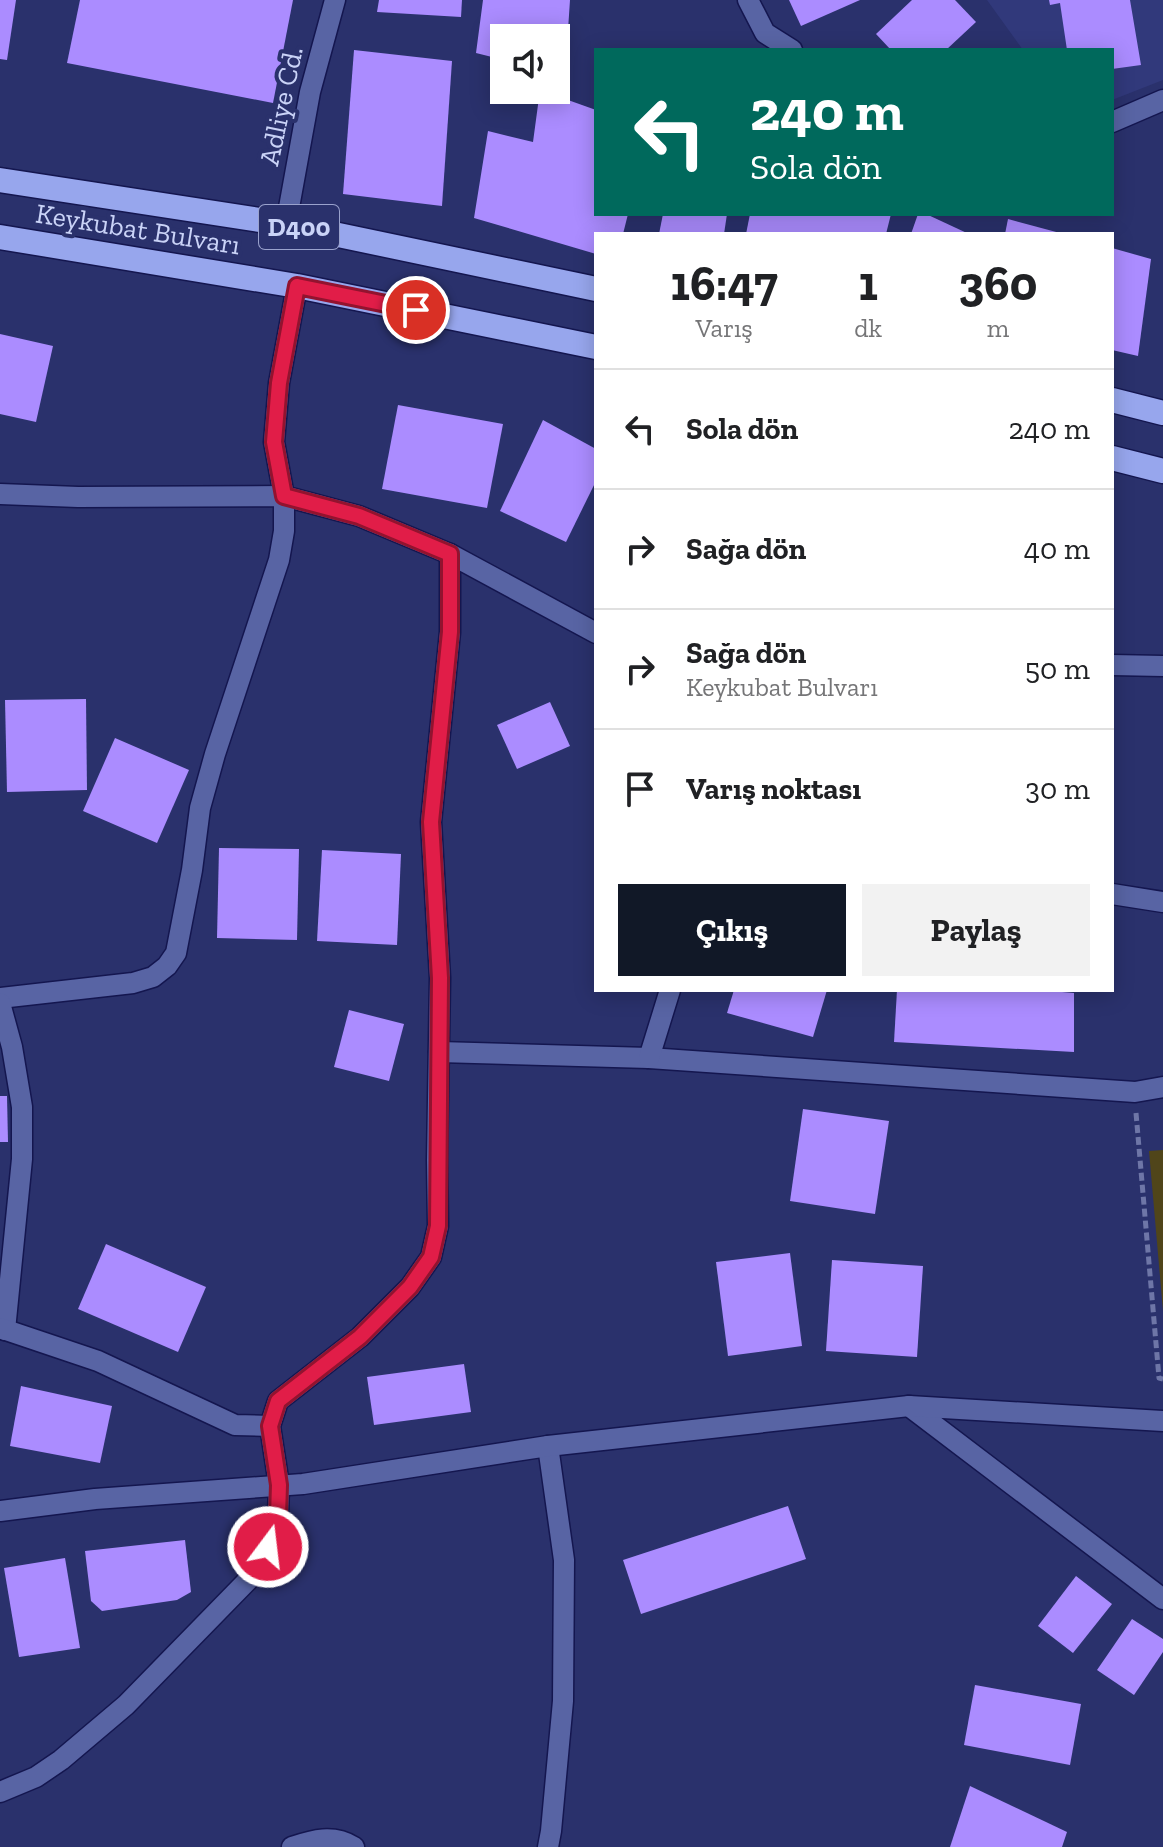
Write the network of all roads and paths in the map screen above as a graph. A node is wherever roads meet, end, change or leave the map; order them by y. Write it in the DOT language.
graph roads {
  1 [pos="335,0"];
  2 [pos="748,0"];
  3 [pos="789,48"];
  4 [pos="1163,100"];
  5 [pos="1114,121"];
  6 [pos="0,180"];
  7 [pos="286,224"];
  8 [pos="0,237"];
  9 [pos="297,286"];
  10 [pos="594,289"];
  11 [pos="594,347"];
  12 [pos="1114,401"];
  13 [pos="1163,413"];
  14 [pos="1114,459"];
  15 [pos="1163,471"];
  16 [pos="0,494"];
  17 [pos="284,496"];
  18 [pos="450,554"];
  19 [pos="594,632"];
  20 [pos="1114,665"];
  21 [pos="1163,666"];
  22 [pos="1114,894"];
  23 [pos="1163,902"];
  24 [pos="669,992"];
  25 [pos="0,1000"];
  26 [pos="439,1052"];
  27 [pos="649,1058"];
  28 [pos="1163,1087"];
  29 [pos="1135,1092"];
  30 [pos="3,1329"];
  31 [pos="1163,1379"];
  32 [pos="909,1406"];
  33 [pos="1163,1421"];
  34 [pos="270,1426"];
  35 [pos="548,1446"];
  36 [pos="279,1485"];
  37 [pos="0,1511"];
  38 [pos="1163,1599"];
  39 [pos="0,1792"];
  40 [pos="292,1847"];
  41 [pos="354,1847"];
  42 [pos="548,1847"];
  1 -- 7 [label="street, Adliye Cd."];
  2 -- 3 [label="street"];
  4 -- 5 [label="street"];
  6 -- 7 [label="highway, Keykubat Bulvarı / D400"];
  7 -- 10 [label="highway, Keykubat Bulvarı / D400"];
  8 -- 9 [label="highway, Keykubat Bulvarı"];
  9 -- 11 [label="highway, Keykubat Bulvarı"];
  9 -- 17 [label="street"];
  12 -- 13 [label="highway"];
  14 -- 15 [label="highway"];
  16 -- 17 [label="street"];
  17 -- 18 [label="street"];
  17 -- 25 [label="street"];
  18 -- 19 [label="street"];
  18 -- 26 [label="street"];
  20 -- 21 [label="street"];
  22 -- 23 [label="street"];
  24 -- 27 [label="street"];
  25 -- 30 [label="street"];
  26 -- 27 [label="street"];
  26 -- 34 [label="street"];
  27 -- 29 [label="street"];
  28 -- 29 [label="street"];
  29 -- 31 [label="path"];
  30 -- 34 [label="street"];
  32 -- 33 [label="street"];
  32 -- 35 [label="street"];
  32 -- 38 [label="street"];
  34 -- 36 [label="street"];
  35 -- 36 [label="street"];
  35 -- 42 [label="street"];
  36 -- 37 [label="street"];
  36 -- 39 [label="street"];
  40 -- 41 [label="street"];
}
